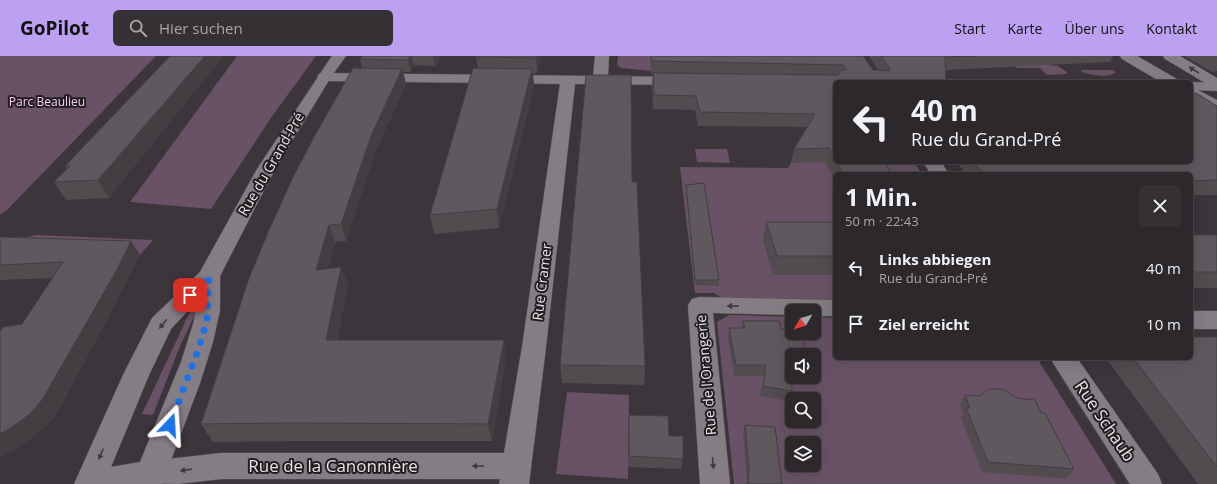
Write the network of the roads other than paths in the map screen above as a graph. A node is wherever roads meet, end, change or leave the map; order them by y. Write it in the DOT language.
graph roads {
  1 [pos="339,56"];
  2 [pos="602,56"];
  3 [pos="1128,56"];
  4 [pos="1170,56"];
  5 [pos="324,77"];
  6 [pos="568,80"];
  7 [pos="600,80"];
  8 [pos="1169,80"];
  9 [pos="700,81"];
  10 [pos="1193,86"];
  11 [pos="1217,86"];
  12 [pos="1193,93"];
  13 [pos="1217,107"];
  14 [pos="209,276"];
  15 [pos="833,308"];
  16 [pos="1193,320"];
  17 [pos="1217,320"];
  18 [pos="1064,360"];
  19 [pos="515,475"];
  20 [pos="149,479"];
  21 [pos="88,484"];
  22 [pos="715,484"];
  23 [pos="1147,484"];
  1 -- 5 [label="street, Rue du Grand-Pré"];
  2 -- 7 [label="street"];
  3 -- 8 [label="street"];
  11 -- 4 [label="street, one-way"];
  5 -- 6 [label="street"];
  5 -- 14 [label="street, Rue du Grand-Pré"];
  6 -- 7 [label="street"];
  6 -- 19 [label="street, Rue Cramer"];
  7 -- 9 [label="street"];
  10 -- 11 [label="street"];
  12 -- 13 [label="street"];
  14 -- 20 [label="street, Rue du Grand-Pré"];
  14 -- 21 [label="street, Rue du Grand-Pré, one-way"];
  15 -- 22 [label="street, Rue de l'Orangerie, one-way"];
  16 -- 17 [label="street"];
  18 -- 23 [label="street, Rue Schaub"];
  19 -- 20 [label="street, Rue de la Canonnière, one-way"];
  20 -- 21 [label="street, Rue de la Canonnière"];
}
